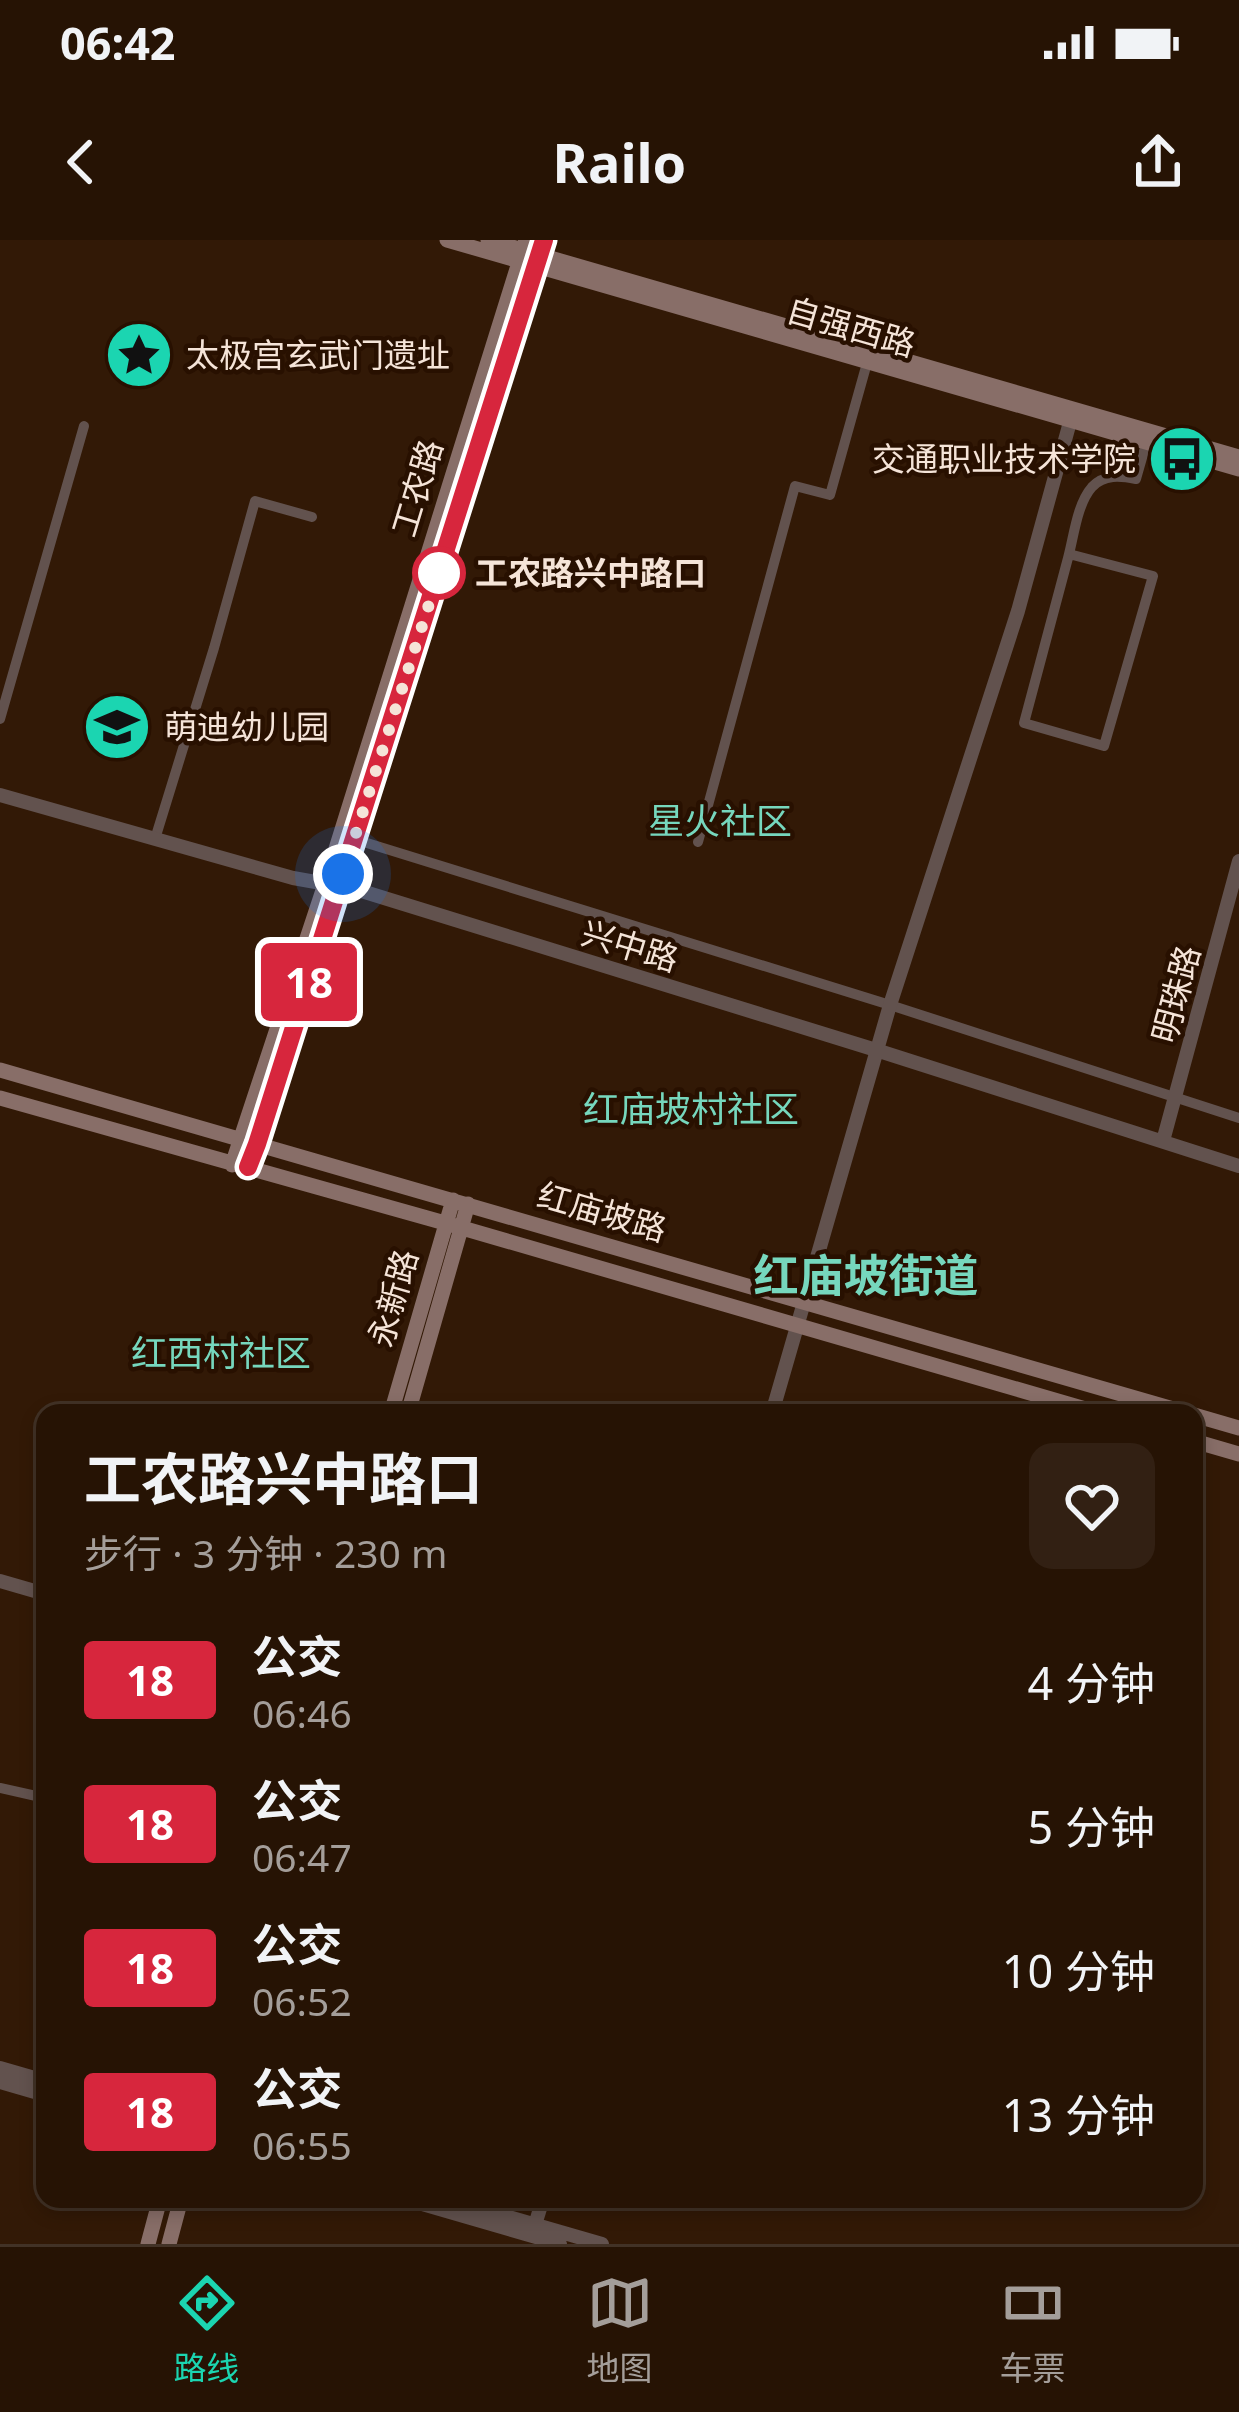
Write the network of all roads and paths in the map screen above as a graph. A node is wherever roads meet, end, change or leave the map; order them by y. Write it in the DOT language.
graph roads {
  1 [pos="447,240"];
  2 [pos="488,240"];
  3 [pos="532,252"];
  4 [pos="867,363"];
  5 [pos="1070,422"];
  6 [pos="84,426"];
  7 [pos="1146,444"];
  8 [pos="1239,458"];
  9 [pos="1239,469"];
  10 [pos="312,517"];
  11 [pos="1069,554"];
  12 [pos="0,718"];
  13 [pos="0,795"];
  14 [pos="155,838"];
  15 [pos="355,839"];
  16 [pos="698,842"];
  17 [pos="1239,861"];
  18 [pos="332,885"];
  19 [pos="890,1005"];
  20 [pos="876,1050"];
  21 [pos="0,1070"];
  22 [pos="0,1098"];
  23 [pos="1176,1098"];
  24 [pos="1239,1118"];
  25 [pos="1163,1141"];
  26 [pos="249,1142"];
  27 [pos="240,1166"];
  28 [pos="1239,1166"];
  29 [pos="460,1202"];
  30 [pos="453,1226"];
  31 [pos="805,1302"];
  32 [pos="798,1324"];
  33 [pos="394,1404"];
  34 [pos="410,1404"];
  35 [pos="775,1404"];
  36 [pos="1069,1404"];
  37 [pos="1156,1404"];
  38 [pos="1203,1418"];
  39 [pos="1239,1428"];
  40 [pos="1203,1444"];
  41 [pos="1239,1454"];
  42 [pos="0,1581"];
  43 [pos="36,1591"];
  44 [pos="0,1788"];
  45 [pos="36,1796"];
  46 [pos="0,2068"];
  47 [pos="36,2078"];
  48 [pos="0,2082"];
  49 [pos="36,2092"];
  50 [pos="158,2208"];
  51 [pos="179,2208"];
  52 [pos="437,2208"];
  53 [pos="468,2208"];
  54 [pos="531,2235"];
  55 [pos="148,2244"];
  56 [pos="169,2244"];
  57 [pos="560,2244"];
  58 [pos="602,2244"];
  1 -- 3 [label="main road, 自强西路"];
  2 -- 3 [label="main road, 自强西路"];
  3 -- 4 [label="main road, 自强西路"];
  3 -- 8 [label="main road, 自强西路"];
  3 -- 15 [label="main road, 工农路"];
  3 -- 18 [label="main road, 工农路"];
  4 -- 5 [label="main road, 自强西路"];
  4 -- 16 [label="street"];
  5 -- 7 [label="main road, 自强西路"];
  5 -- 19 [label="street"];
  6 -- 12 [label="street"];
  7 -- 9 [label="main road, 自强西路"];
  7 -- 11 [label="street"];
  10 -- 14 [label="street"];
  11 -- 11 [label="street"];
  13 -- 14 [label="street, 兴中路"];
  14 -- 18 [label="street, 兴中路"];
  15 -- 18 [label="main road, 工农路"];
  15 -- 19 [label="street"];
  17 -- 23 [label="street, 明珠路"];
  18 -- 20 [label="street, 兴中路"];
  18 -- 26 [label="main road, 工农路"];
  19 -- 20 [label="street"];
  19 -- 23 [label="street"];
  20 -- 25 [label="street, 兴中路"];
  20 -- 31 [label="street"];
  21 -- 26 [label="main road, 红庙坡路"];
  22 -- 27 [label="main road, 红庙坡路"];
  23 -- 24 [label="street"];
  23 -- 25 [label="street, 明珠路"];
  25 -- 28 [label="street, 兴中路"];
  26 -- 27 [label="main road, 工农路"];
  26 -- 29 [label="main road, 红庙坡路"];
  27 -- 30 [label="main road, 红庙坡路"];
  29 -- 30 [label="main road, 永新路"];
  29 -- 31 [label="main road, 红庙坡路"];
  30 -- 32 [label="main road, 红庙坡路"];
  30 -- 33 [label="main road, 永新路"];
  30 -- 34 [label="main road, 永新路"];
  31 -- 32 [label="street"];
  31 -- 37 [label="main road, 红庙坡路"];
  32 -- 35 [label="street"];
  32 -- 36 [label="main road, 红庙坡路"];
  38 -- 39 [label="main road, 红庙坡路"];
  40 -- 41 [label="main road"];
  42 -- 43 [label="street"];
  44 -- 45 [label="street"];
  46 -- 47 [label="street"];
  48 -- 49 [label="street"];
  50 -- 55 [label="main road"];
  51 -- 56 [label="main road"];
  52 -- 54 [label="street"];
  53 -- 54 [label="street"];
  54 -- 57 [label="street"];
  54 -- 58 [label="street"];
}
